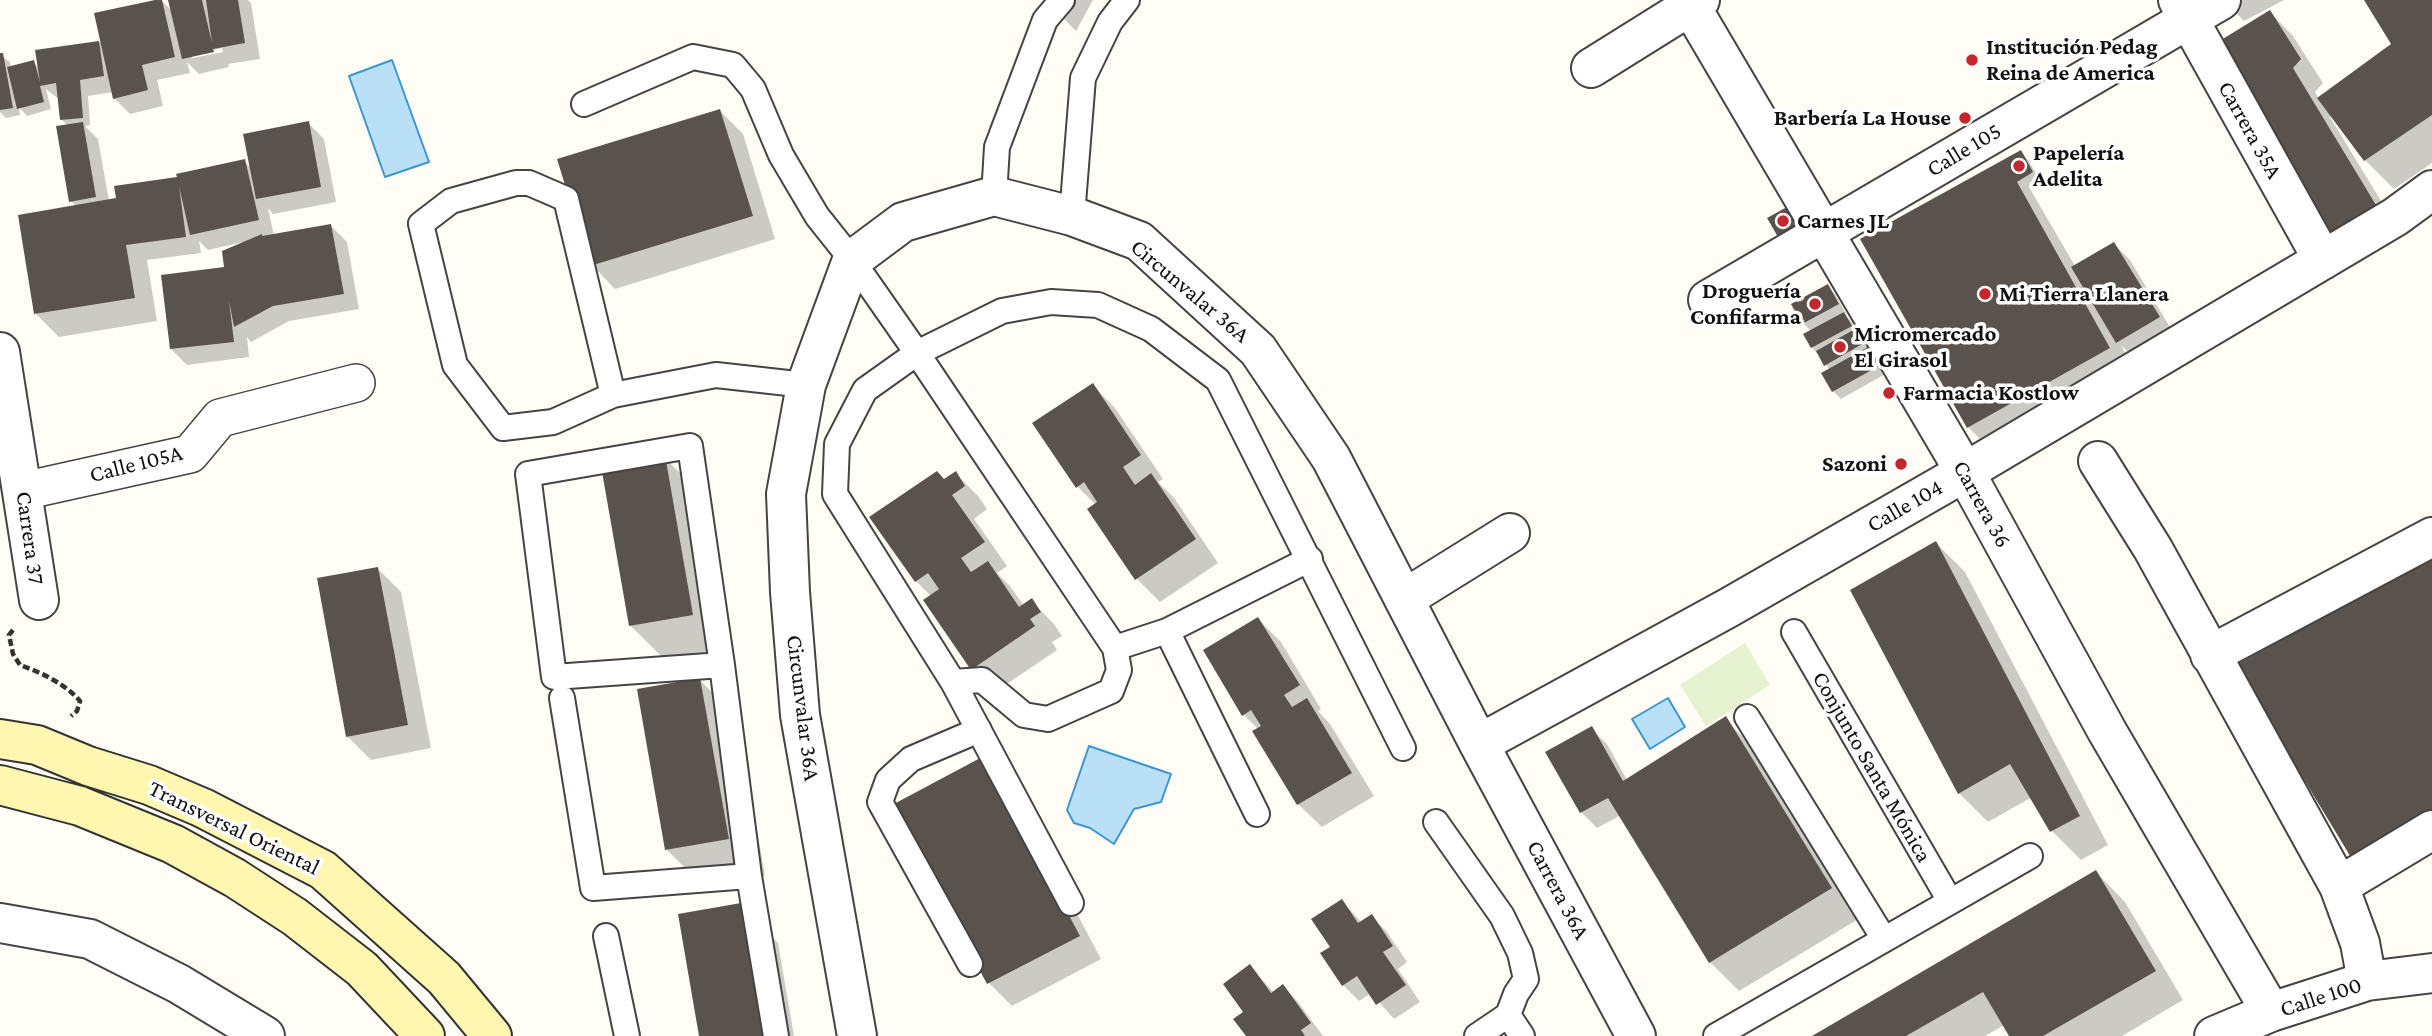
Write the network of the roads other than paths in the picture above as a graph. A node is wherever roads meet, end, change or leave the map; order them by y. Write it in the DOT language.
graph roads {
  1 [pos="1062,0"];
  2 [pos="1127,0"];
  3 [pos="2221,0"];
  4 [pos="1693,2"];
  5 [pos="2183,9"];
  6 [pos="1591,68"];
  7 [pos="584,104"];
  8 [pos="2432,190"];
  9 [pos="994,195"];
  10 [pos="1072,216"];
  11 [pos="1823,234"];
  12 [pos="852,260"];
  13 [pos="2323,260"];
  14 [pos="1708,300"];
  15 [pos="0,352"];
  16 [pos="917,353"];
  17 [pos="356,383"];
  18 [pos="806,385"];
  19 [pos="612,395"];
  20 [pos="2098,461"];
  21 [pos="1965,472"];
  22 [pos="23,491"];
  23 [pos="1510,533"];
  24 [pos="2432,537"];
  25 [pos="1310,559"];
  26 [pos="1404,599"];
  27 [pos="39,600"];
  28 [pos="1167,631"];
  29 [pos="1794,632"];
  30 [pos="1115,648"];
  31 [pos="2210,655"];
  32 [pos="722,665"];
  33 [pos="953,682"];
  34 [pos="562,698"];
  35 [pos="1747,717"];
  36 [pos="0,724"];
  37 [pos="979,730"];
  38 [pos="50,734"];
  39 [pos="0,739"];
  40 [pos="1479,744"];
  41 [pos="1403,748"];
  42 [pos="0,785"];
  43 [pos="1257,814"];
  44 [pos="1436,822"];
  45 [pos="2432,830"];
  46 [pos="2030,856"];
  47 [pos="749,876"];
  48 [pos="2339,886"];
  49 [pos="1950,901"];
  50 [pos="1071,903"];
  51 [pos="2,932"];
  52 [pos="606,936"];
  53 [pos="1884,939"];
  54 [pos="970,964"];
  55 [pos="2432,973"];
  56 [pos="2367,981"];
  57 [pos="2271,1012"];
  58 [pos="1508,1015"];
  59 [pos="265,1036"];
  60 [pos="425,1036"];
  61 [pos="492,1036"];
  62 [pos="627,1036"];
  63 [pos="776,1036"];
  64 [pos="857,1036"];
  65 [pos="1477,1036"];
  66 [pos="1522,1036"];
  67 [pos="1636,1036"];
  68 [pos="1716,1036"];
  69 [pos="2214,1036"];
  1 -- 9 [label="lane"];
  2 -- 10 [label="lane"];
  3 -- 5 [label="street, Calle 105"];
  4 -- 6 [label="street"];
  4 -- 11 [label="street, Carrera 36"];
  5 -- 11 [label="street, Calle 105"];
  5 -- 13 [label="street, Carrera 35A"];
  7 -- 12 [label="lane"];
  8 -- 13 [label="street, Calle 104"];
  9 -- 10 [label="street, Circunvalar 36A"];
  9 -- 12 [label="street"];
  10 -- 26 [label="street, Circunvalar 36A"];
  11 -- 14 [label="street, Calle 105"];
  11 -- 21 [label="street, Carrera 36"];
  12 -- 16 [label="lane"];
  12 -- 18 [label="street, Circunvalar 36A"];
  13 -- 21 [label="street, Calle 104"];
  15 -- 22 [label="street, Carrera 37"];
  16 -- 25 [label="lane"];
  16 -- 30 [label="lane"];
  16 -- 33 [label="lane"];
  17 -- 22 [label="street, Calle 105A"];
  18 -- 19 [label="lane"];
  18 -- 64 [label="street, Circunvalar 36A"];
  19 -- 19 [label="lane"];
  20 -- 31 [label="street"];
  21 -- 40 [label="street, Calle 104"];
  21 -- 57 [label="street, Carrera 36"];
  22 -- 27 [label="street, Carrera 37"];
  23 -- 26 [label="street"];
  24 -- 31 [label="street"];
  25 -- 28 [label="lane"];
  25 -- 41 [label="lane"];
  26 -- 40 [label="street, Circunvalar 36A"];
  28 -- 30 [label="lane"];
  28 -- 43 [label="lane"];
  29 -- 49 [label="lane, Conjunto Santa Mónica"];
  30 -- 33 [label="lane"];
  31 -- 48 [label="street"];
  32 -- 32 [label="lane"];
  32 -- 47 [label="lane"];
  33 -- 37 [label="lane"];
  34 -- 47 [label="lane"];
  35 -- 53 [label="lane"];
  36 -- 38 [label="main road"];
  37 -- 50 [label="lane"];
  37 -- 54 [label="lane"];
  38 -- 39 [label="main road, Transversal Oriental"];
  38 -- 61 [label="main road, Transversal Oriental"];
  40 -- 67 [label="street, Carrera 36A"];
  42 -- 60 [label="main road, Transversal Oriental"];
  44 -- 58 [label="lane"];
  45 -- 48 [label="street"];
  46 -- 49 [label="lane"];
  47 -- 63 [label="lane"];
  48 -- 56 [label="street"];
  49 -- 53 [label="lane"];
  51 -- 59 [label="street"];
  52 -- 62 [label="lane"];
  53 -- 68 [label="lane"];
  55 -- 56 [label="street, Calle 100"];
  56 -- 57 [label="street, Calle 100"];
  57 -- 69 [label="street, Calle 100"];
  58 -- 65 [label="lane"];
  58 -- 66 [label="lane"];
}
